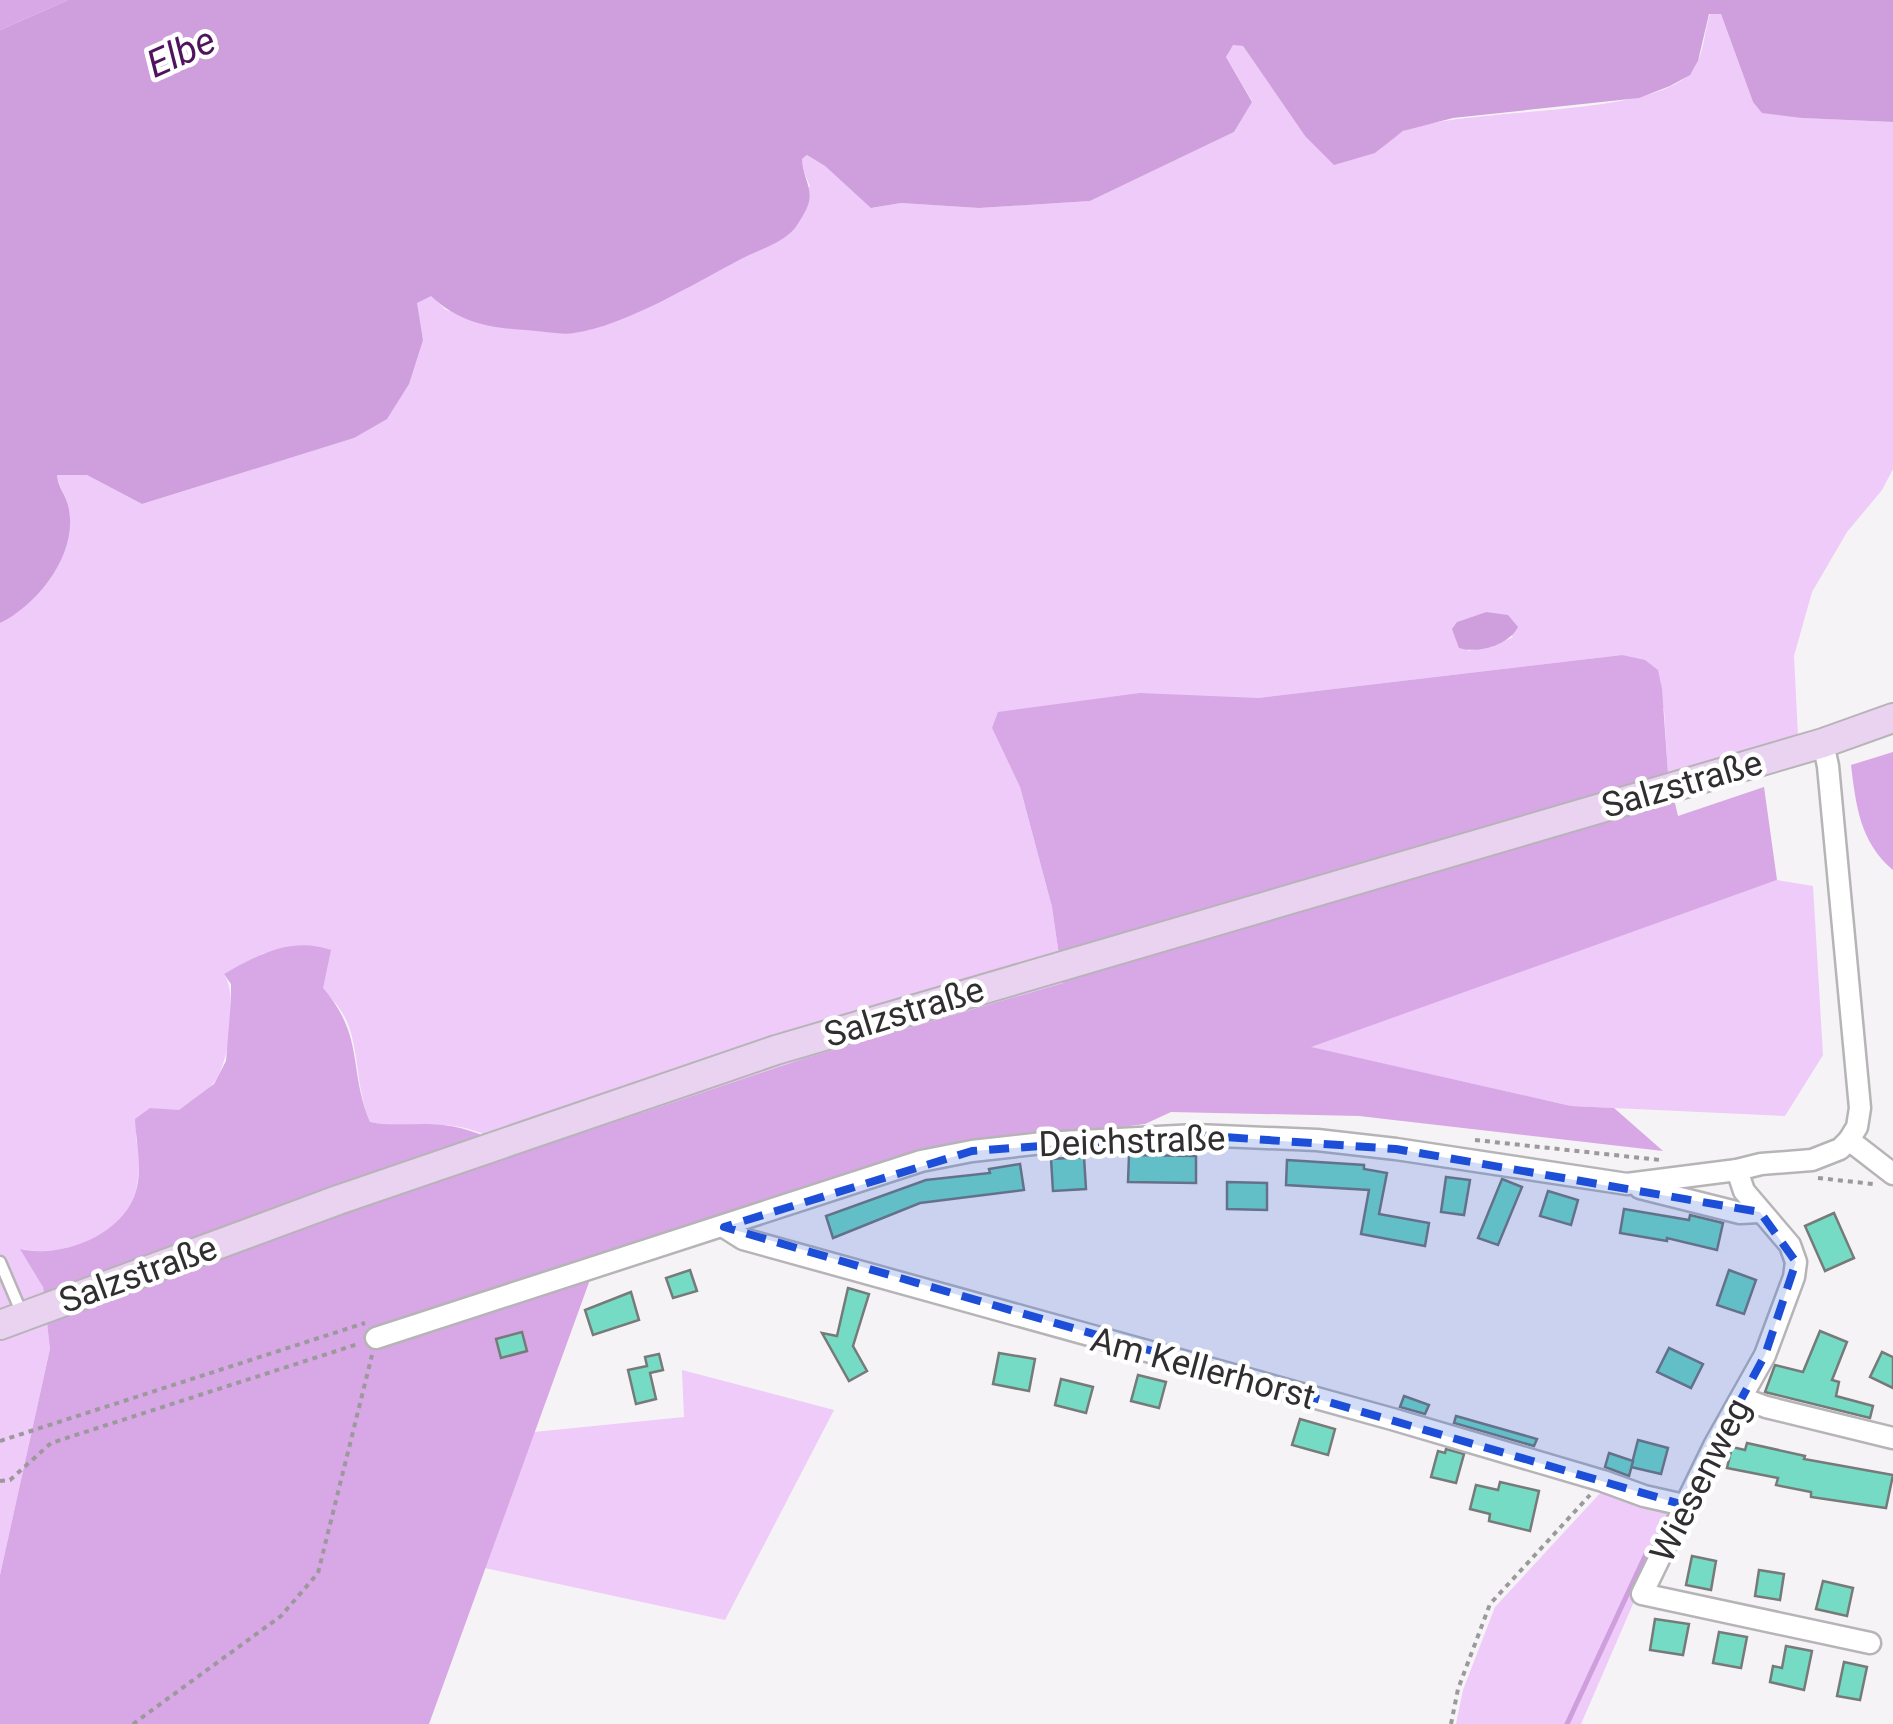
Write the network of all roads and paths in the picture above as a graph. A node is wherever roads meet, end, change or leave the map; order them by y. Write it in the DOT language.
graph roads {
  1 [pos="1893,718"];
  2 [pos="1823,743"];
  3 [pos="1459,1139"];
  4 [pos="1849,1140"];
  5 [pos="1663,1161"];
  6 [pos="1737,1170"];
  7 [pos="1893,1174"];
  8 [pos="1627,1184"];
  9 [pos="1760,1212"];
  10 [pos="724,1227"];
  11 [pos="0,1262"];
  12 [pos="12,1321"];
  13 [pos="376,1329"];
  14 [pos="1742,1398"];
  15 [pos="1893,1438"];
  16 [pos="0,1443"];
  17 [pos="1603,1480"];
  18 [pos="0,1482"];
  19 [pos="1684,1505"];
  20 [pos="1870,1643"];
  21 [pos="133,1724"];
  22 [pos="1451,1724"];
  1 -- 2 [label="street, Salzstraße"];
  2 -- 4 [label="street"];
  2 -- 12 [label="street, Salzstraße"];
  3 -- 5 [label="path"];
  4 -- 6 [label="street, Deichstraße"];
  4 -- 7 [label="street"];
  6 -- 8 [label="street, Deichstraße"];
  6 -- 9 [label="street, Wiesenweg"];
  8 -- 9 [label="street"];
  8 -- 10 [label="street, Deichstraße"];
  9 -- 14 [label="street, Wiesenweg"];
  10 -- 13 [label="street, Deichstraße"];
  10 -- 17 [label="street, Am Kellerhorst"];
  11 -- 12 [label="lane"];
  13 -- 16 [label="path"];
  13 -- 18 [label="path"];
  13 -- 21 [label="path"];
  14 -- 15 [label="street"];
  14 -- 19 [label="street, Wiesenweg"];
  17 -- 19 [label="street, Am Kellerhorst"];
  17 -- 22 [label="path"];
  19 -- 20 [label="street, Wiesenweg"];
}
